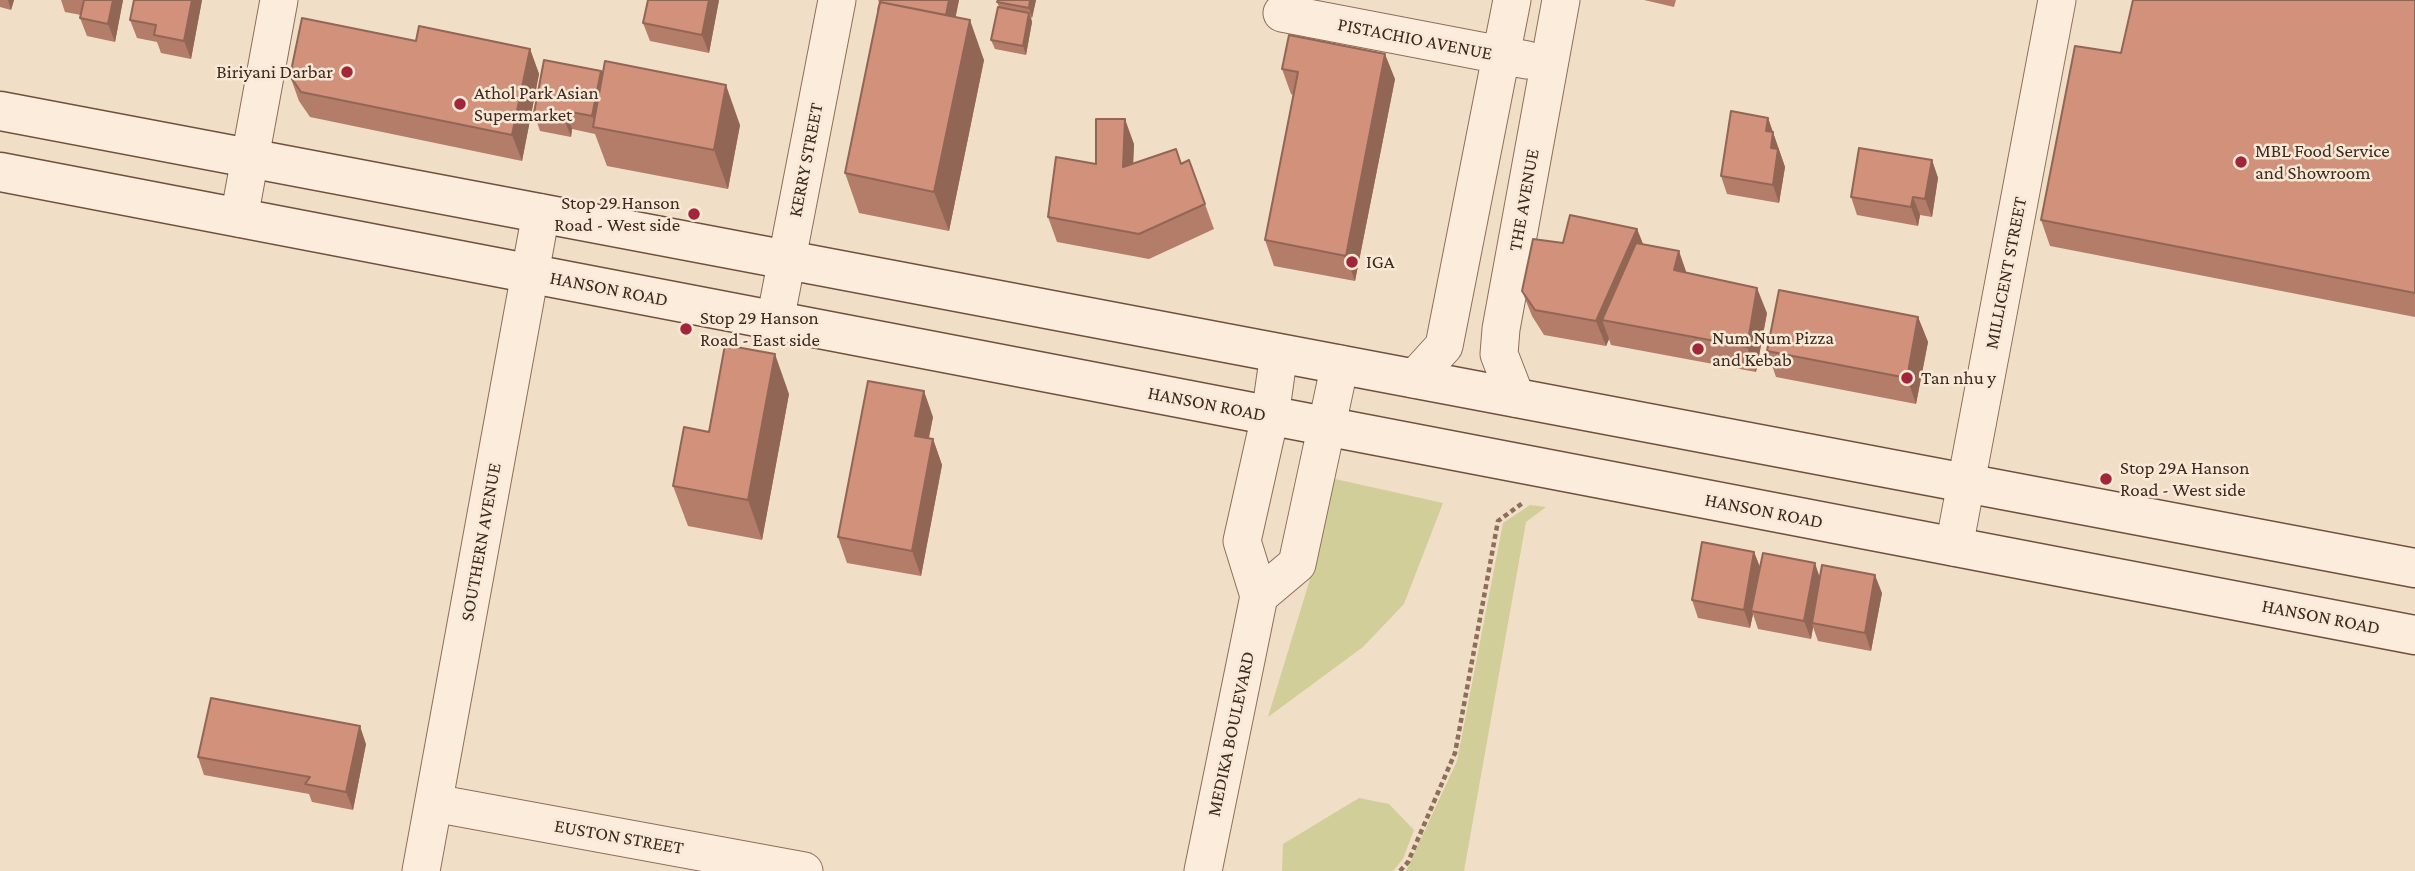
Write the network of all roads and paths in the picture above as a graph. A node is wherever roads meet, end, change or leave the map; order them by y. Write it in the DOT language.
graph roads {
  1 [pos="279,0"];
  2 [pos="837,0"];
  3 [pos="1512,0"];
  4 [pos="1561,0"];
  5 [pos="2057,0"];
  6 [pos="1282,13"];
  7 [pos="1502,55"];
  8 [pos="1549,64"];
  9 [pos="0,111"];
  10 [pos="250,158"];
  11 [pos="0,172"];
  12 [pos="541,213"];
  13 [pos="239,218"];
  14 [pos="787,260"];
  15 [pos="531,274"];
  16 [pos="775,321"];
  17 [pos="1279,353"];
  18 [pos="1340,364"];
  19 [pos="1414,379"];
  20 [pos="1516,398"];
  21 [pos="1270,416"];
  22 [pos="1329,427"];
  23 [pos="1966,483"];
  24 [pos="1528,499"];
  25 [pos="1954,547"];
  26 [pos="2415,568"];
  27 [pos="1259,596"];
  28 [pos="2415,635"];
  29 [pos="434,803"];
  30 [pos="421,871"];
  31 [pos="804,871"];
  32 [pos="1203,871"];
  33 [pos="1400,871"];
  1 -- 10 [label="street"];
  2 -- 14 [label="street, KERRY STREET"];
  3 -- 7 [label="street"];
  4 -- 8 [label="street, THE AVENUE"];
  5 -- 23 [label="street, MILLICENT STREET"];
  6 -- 7 [label="street, PISTACHIO AVENUE"];
  7 -- 8 [label="street, PISTACHIO AVENUE"];
  7 -- 19 [label="street"];
  8 -- 20 [label="street, THE AVENUE"];
  9 -- 10 [label="main road"];
  10 -- 12 [label="main road"];
  10 -- 13 [label="street"];
  11 -- 13 [label="main road, HANSON ROAD"];
  12 -- 14 [label="main road"];
  12 -- 15 [label="street, SOUTHERN AVENUE"];
  13 -- 15 [label="main road, HANSON ROAD"];
  14 -- 16 [label="street, KERRY STREET"];
  14 -- 17 [label="main road"];
  15 -- 16 [label="main road, HANSON ROAD"];
  15 -- 29 [label="street, SOUTHERN AVENUE"];
  16 -- 21 [label="main road, HANSON ROAD"];
  17 -- 18 [label="main road"];
  17 -- 21 [label="street, MEDIKA BOULEVARD"];
  18 -- 19 [label="main road"];
  18 -- 22 [label="street"];
  19 -- 20 [label="main road"];
  20 -- 23 [label="main road"];
  21 -- 22 [label="main road, HANSON ROAD"];
  21 -- 27 [label="street, MEDIKA BOULEVARD"];
  22 -- 25 [label="main road, HANSON ROAD"];
  22 -- 27 [label="street"];
  23 -- 25 [label="street, MILLICENT STREET"];
  23 -- 26 [label="main road"];
  24 -- 33 [label="path"];
  25 -- 28 [label="main road, HANSON ROAD"];
  27 -- 32 [label="street, MEDIKA BOULEVARD"];
  29 -- 30 [label="street, SOUTHERN AVENUE"];
  29 -- 31 [label="street, EUSTON STREET"];
}
